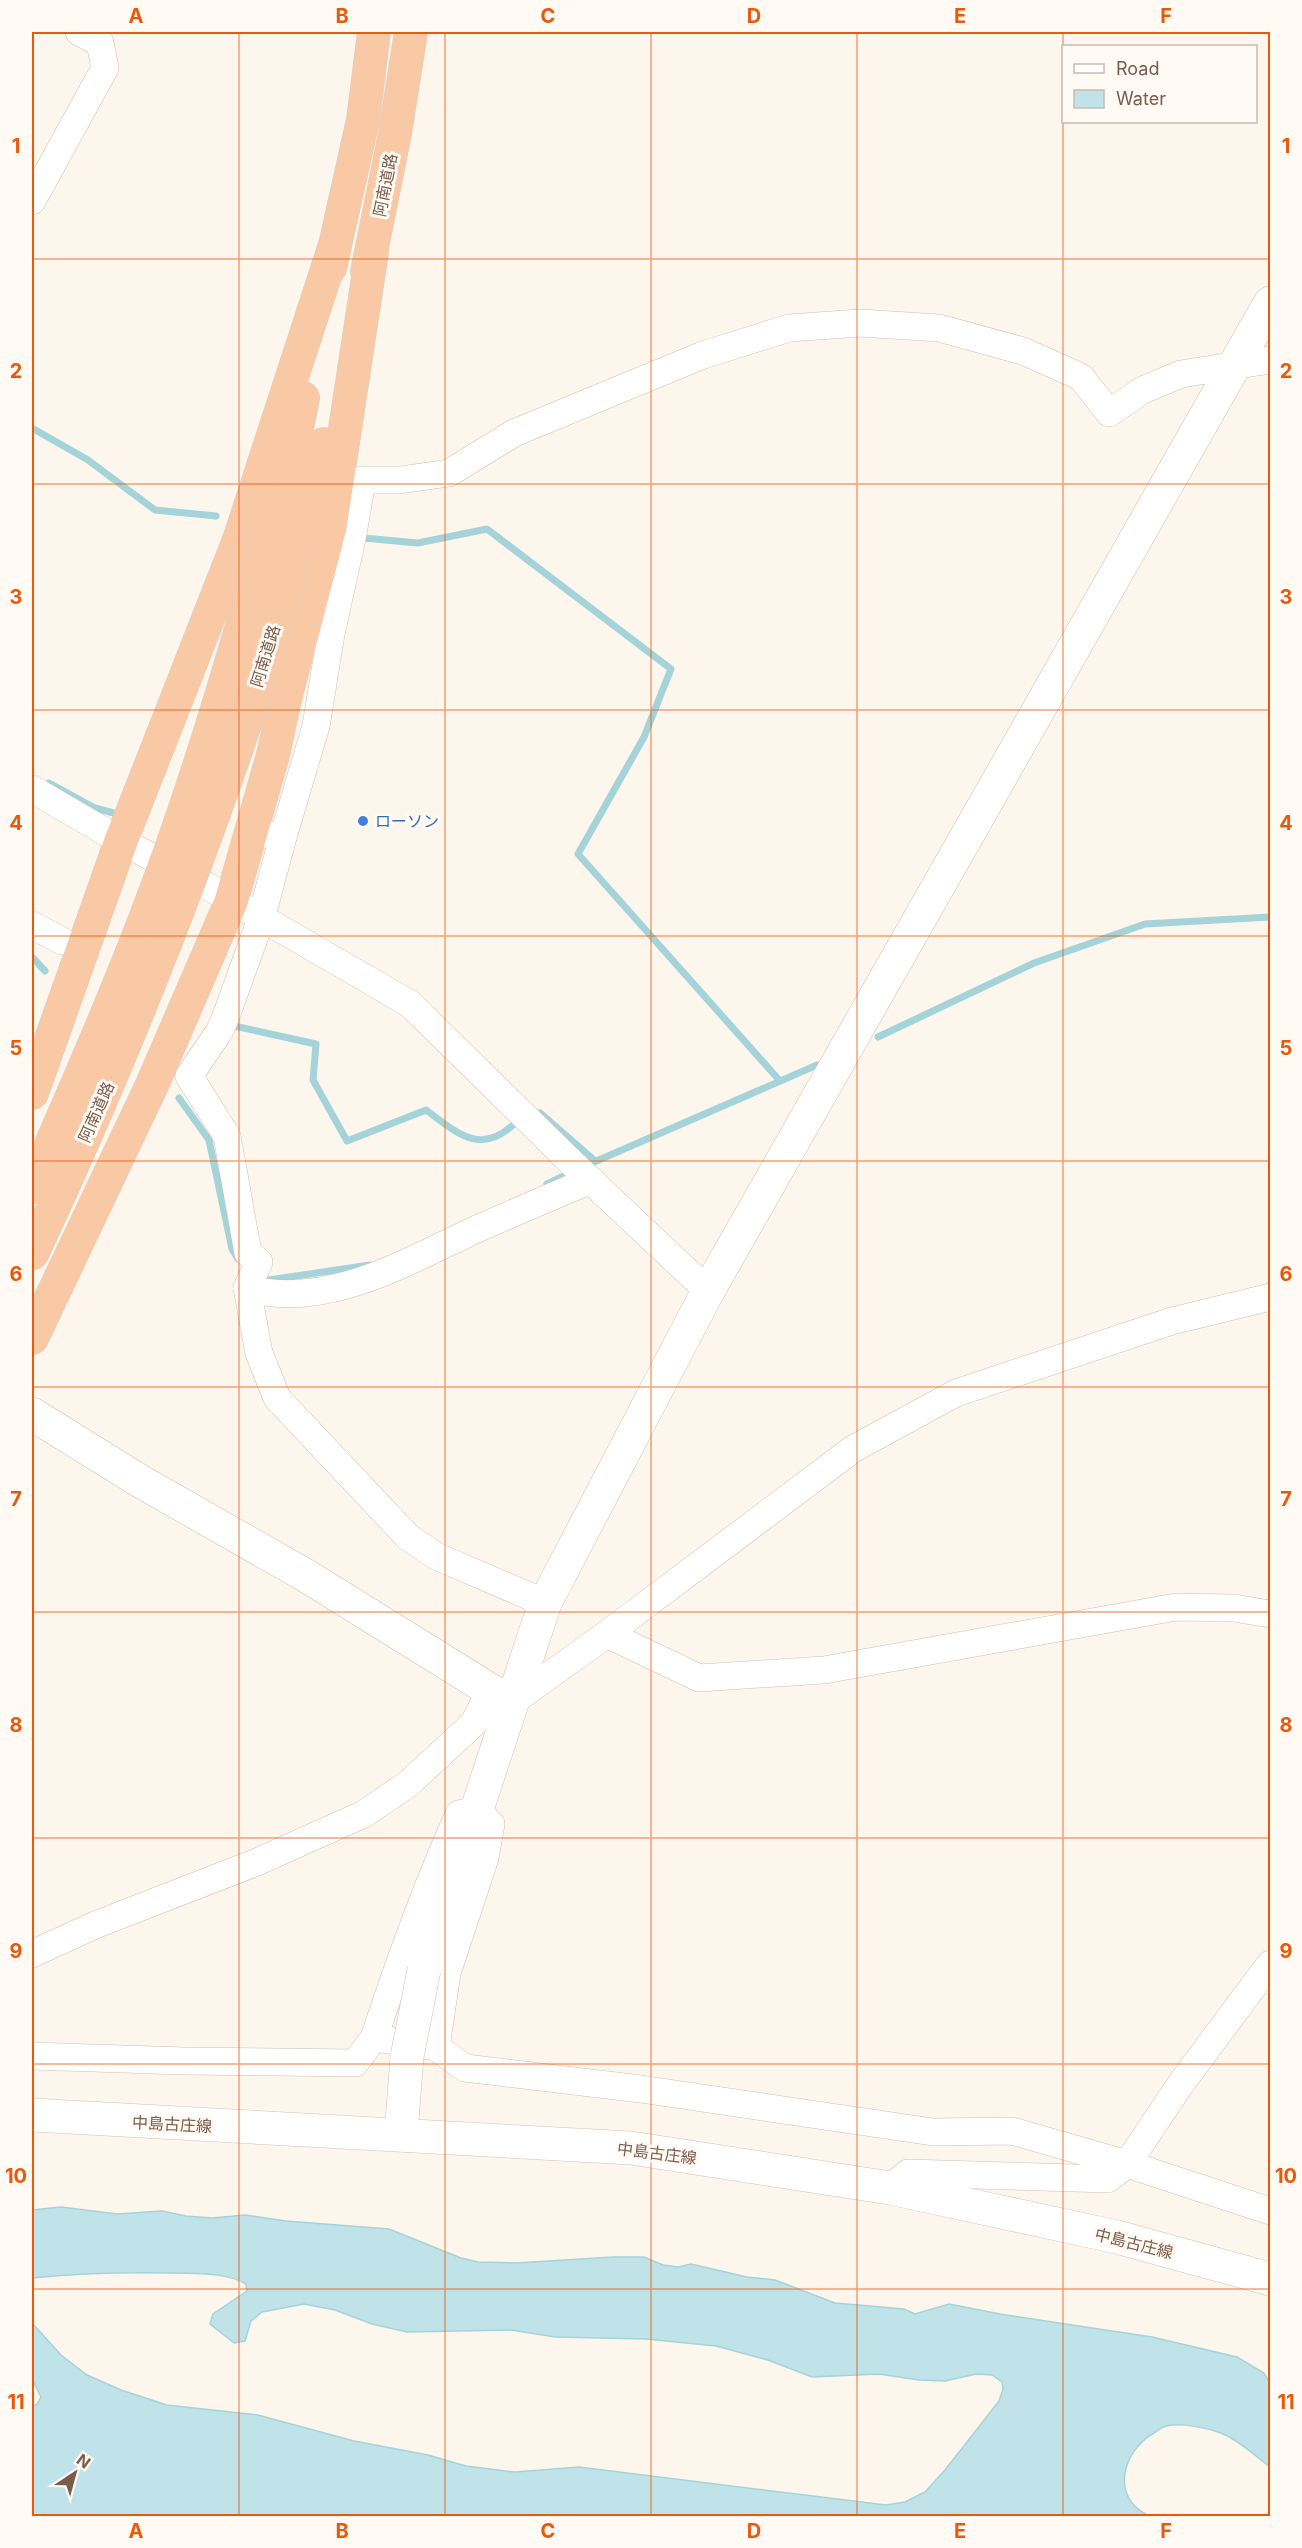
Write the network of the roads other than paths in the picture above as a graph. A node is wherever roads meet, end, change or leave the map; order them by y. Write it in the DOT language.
graph roads {
  1 [pos="79,32"];
  2 [pos="374,32"];
  3 [pos="411,32"];
  4 [pos="32,201"];
  5 [pos="334,248"];
  6 [pos="372,252"];
  7 [pos="1270,303"];
  8 [pos="1270,360"];
  9 [pos="1232,368"];
  10 [pos="282,545"];
  11 [pos="32,789"];
  12 [pos="250,832"];
  13 [pos="284,837"];
  14 [pos="121,841"];
  15 [pos="231,902"];
  16 [pos="261,919"];
  17 [pos="32,925"];
  18 [pos="62,941"];
  19 [pos="32,1093"];
  20 [pos="583,1173"];
  21 [pos="32,1188"];
  22 [pos="32,1254"];
  23 [pos="251,1278"];
  24 [pos="708,1291"];
  25 [pos="1270,1297"];
  26 [pos="32,1338"];
  27 [pos="32,1414"];
  28 [pos="545,1603"];
  29 [pos="1270,1614"];
  30 [pos="607,1634"];
  31 [pos="501,1696"];
  32 [pos="477,1810"];
  33 [pos="32,1954"];
  34 [pos="1270,1964"];
  35 [pos="374,2038"];
  36 [pos="421,2052"];
  37 [pos="32,2056"];
  38 [pos="32,2115"];
  39 [pos="401,2134"];
  40 [pos="1127,2164"];
  41 [pos="890,2188"];
  42 [pos="1270,2211"];
  43 [pos="1270,2279"];
  1 -- 4 [label="street"];
  2 -- 5 [label="highway, 阿南道路"];
  3 -- 6 [label="highway, 阿南道路"];
  5 -- 10 [label="highway, 阿南道路"];
  5 -- 14 [label="highway"];
  6 -- 10 [label="highway, 阿南道路"];
  6 -- 12 [label="highway"];
  7 -- 9 [label="street"];
  8 -- 9 [label="street"];
  9 -- 13 [label="street"];
  9 -- 24 [label="street"];
  10 -- 21 [label="highway, 阿南道路, bridge"];
  10 -- 22 [label="highway, 阿南道路, bridge"];
  11 -- 14 [label="street"];
  12 -- 13 [label="street"];
  12 -- 15 [label="highway"];
  13 -- 16 [label="street"];
  14 -- 15 [label="street"];
  14 -- 19 [label="highway"];
  15 -- 16 [label="street"];
  15 -- 26 [label="highway"];
  16 -- 20 [label="street"];
  16 -- 23 [label="street"];
  17 -- 18 [label="street"];
  20 -- 23 [label="street"];
  20 -- 24 [label="street"];
  23 -- 28 [label="street"];
  24 -- 28 [label="street"];
  25 -- 30 [label="street"];
  27 -- 31 [label="street"];
  28 -- 31 [label="street"];
  29 -- 30 [label="street"];
  30 -- 31 [label="street"];
  31 -- 32 [label="street"];
  31 -- 33 [label="street"];
  32 -- 35 [label="street"];
  32 -- 36 [label="street, bridge"];
  32 -- 36 [label="street"];
  34 -- 40 [label="street"];
  35 -- 36 [label="street"];
  35 -- 37 [label="street"];
  36 -- 39 [label="street"];
  36 -- 40 [label="street"];
  38 -- 39 [label="street, 中島古庄線"];
  39 -- 41 [label="street, 中島古庄線"];
  40 -- 41 [label="street"];
  40 -- 42 [label="street"];
  41 -- 43 [label="street, 中島古庄線"];
}
